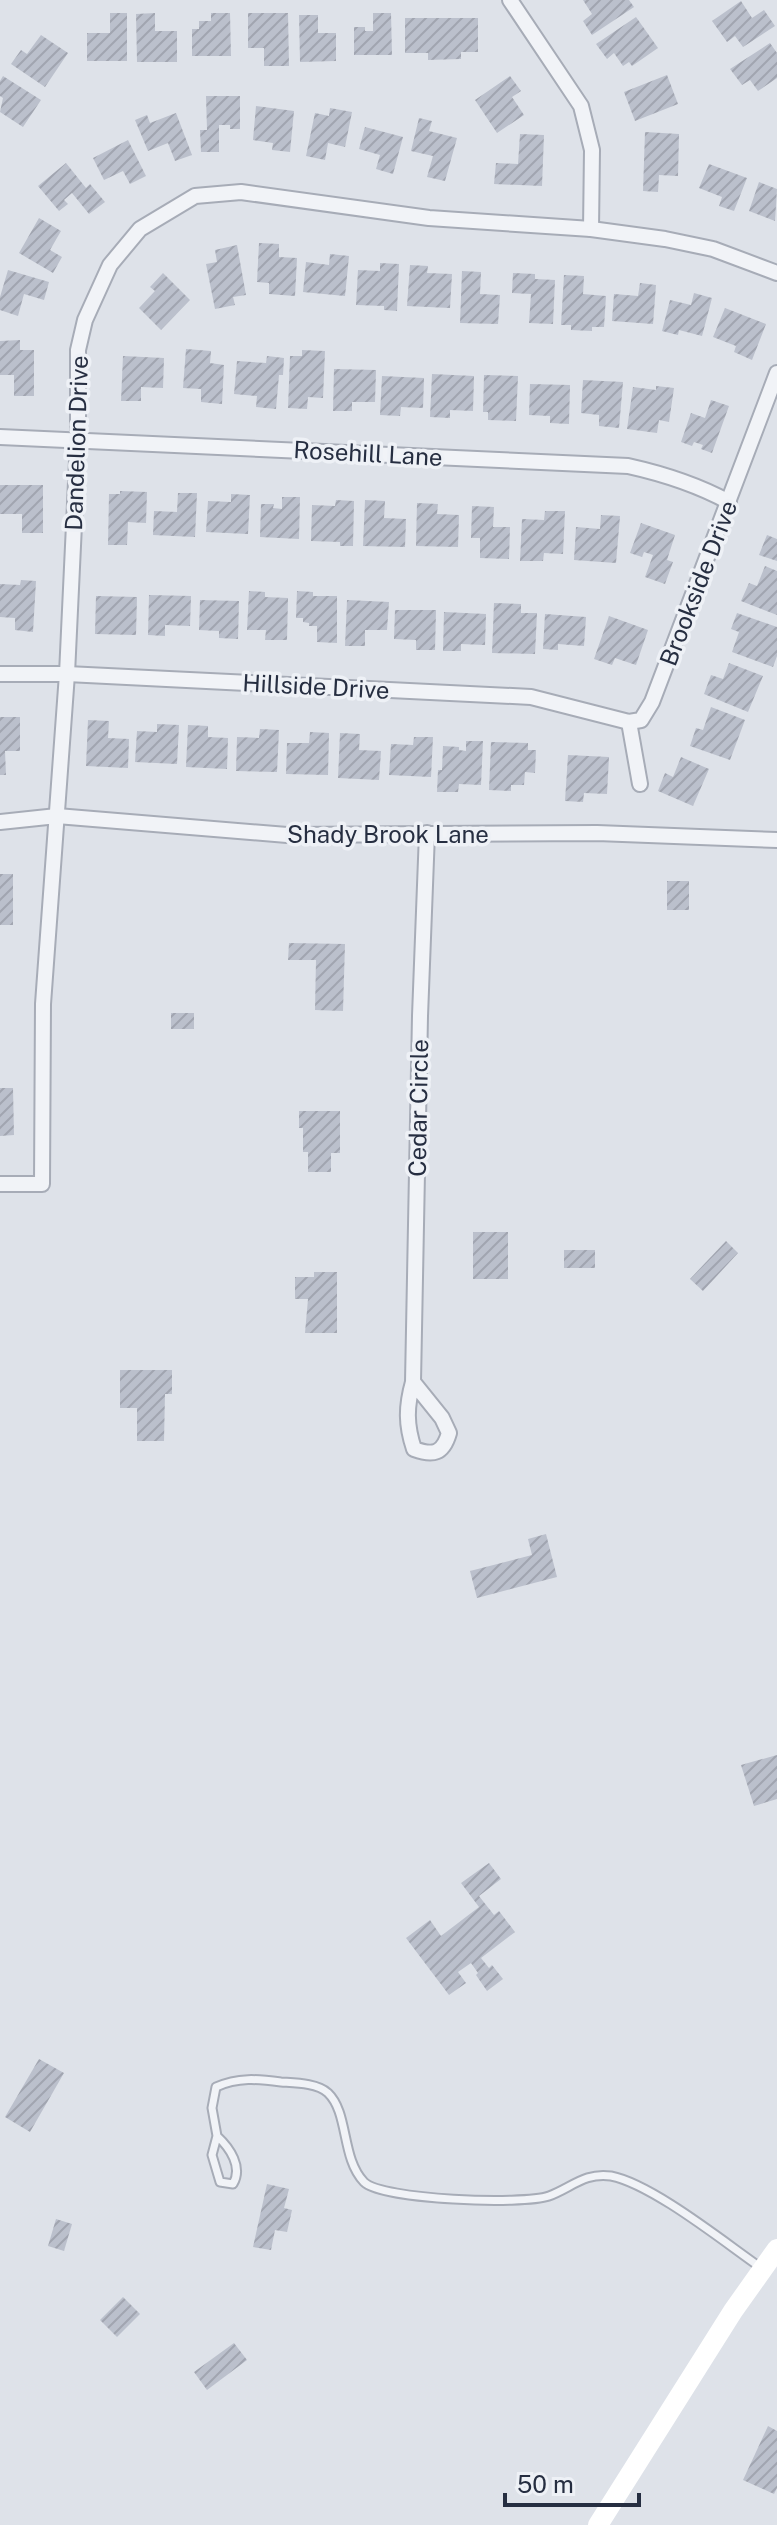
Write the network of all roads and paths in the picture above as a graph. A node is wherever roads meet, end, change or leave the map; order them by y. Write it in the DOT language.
graph roads {
  1 [pos="510,0"];
  2 [pos="591,229"];
  3 [pos="777,273"];
  4 [pos="777,373"];
  5 [pos="0,437"];
  6 [pos="78,439"];
  7 [pos="729,502"];
  8 [pos="0,674"];
  9 [pos="67,674"];
  10 [pos="629,722"];
  11 [pos="640,784"];
  12 [pos="57,816"];
  13 [pos="0,822"];
  14 [pos="427,833"];
  15 [pos="777,840"];
  16 [pos="0,1184"];
  17 [pos="413,1382"];
  18 [pos="217,2136"];
  19 [pos="777,2249"];
  20 [pos="762,2269"];
  21 [pos="598,2525"];
  1 -- 2 [label="street"];
  2 -- 3 [label="street, Dandelion Drive"];
  2 -- 6 [label="street, Dandelion Drive"];
  4 -- 7 [label="street, Brookside Drive"];
  5 -- 6 [label="street, Rosehill Lane"];
  6 -- 7 [label="street, Rosehill Lane"];
  6 -- 9 [label="street, Dandelion Drive"];
  7 -- 10 [label="street, Brookside Drive"];
  8 -- 9 [label="street, Hillside Drive"];
  9 -- 10 [label="street, Hillside Drive"];
  9 -- 12 [label="street, Dandelion Drive"];
  10 -- 11 [label="street"];
  12 -- 13 [label="street, Shady Brook Lane"];
  12 -- 14 [label="street, Shady Brook Lane"];
  12 -- 16 [label="street, Dandelion Drive"];
  14 -- 15 [label="street, Shady Brook Lane"];
  14 -- 17 [label="street, Cedar Circle"];
  17 -- 17 [label="street, Cedar Circle"];
  18 -- 18 [label="lane"];
  18 -- 20 [label="lane"];
  19 -- 20 [label="street"];
  20 -- 21 [label="street"];
}
